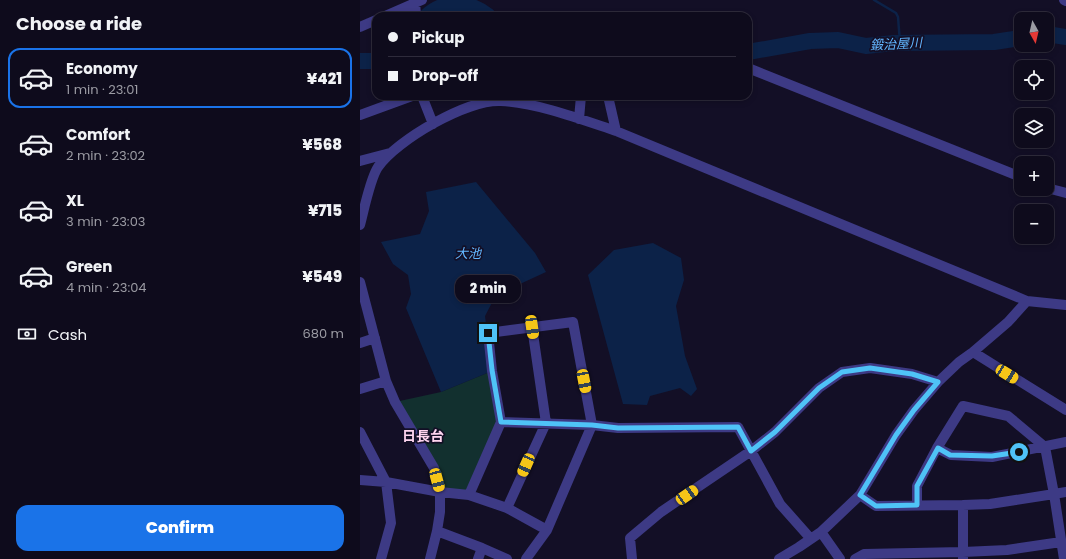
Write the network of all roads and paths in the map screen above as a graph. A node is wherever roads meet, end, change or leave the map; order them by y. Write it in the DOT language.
graph roads {
  1 [pos="417,1"];
  2 [pos="394,12"];
  3 [pos="416,12"];
  4 [pos="372,22"];
  5 [pos="360,27"];
  6 [pos="752,70"];
  7 [pos="401,100"];
  8 [pos="423,100"];
  9 [pos="581,100"];
  10 [pos="609,100"];
  11 [pos="360,115"];
  12 [pos="579,119"];
  13 [pos="432,124"];
  14 [pos="616,131"];
  15 [pos="390,153"];
  16 [pos="360,161"];
  17 [pos="1014,174"];
  18 [pos="1054,190"];
  19 [pos="1066,193"];
  20 [pos="363,203"];
  21 [pos="360,225"];
  22 [pos="360,282"];
  23 [pos="361,294"];
  24 [pos="1027,301"];
  25 [pos="1066,305"];
  26 [pos="532,327"];
  27 [pos="375,338"];
  28 [pos="360,342"];
  29 [pos="972,352"];
  30 [pos="386,381"];
  31 [pos="938,382"];
  32 [pos="360,389"];
  33 [pos="1066,410"];
  34 [pos="501,422"];
  35 [pos="546,423"];
  36 [pos="592,425"];
  37 [pos="360,432"];
  38 [pos="1066,442"];
  39 [pos="1046,447"];
  40 [pos="938,448"];
  41 [pos="751,451"];
  42 [pos="360,480"];
  43 [pos="386,482"];
  44 [pos="440,492"];
  45 [pos="1066,492"];
  46 [pos="1054,494"];
  47 [pos="469,495"];
  48 [pos="860,495"];
  49 [pos="917,505"];
  50 [pos="963,505"];
  51 [pos="507,508"];
  52 [pos="546,530"];
  53 [pos="437,532"];
  54 [pos="821,532"];
  55 [pos="811,539"];
  56 [pos="1061,542"];
  57 [pos="482,548"];
  58 [pos="963,556"];
  59 [pos="381,559"];
  60 [pos="430,559"];
  61 [pos="478,559"];
  62 [pos="507,559"];
  63 [pos="526,559"];
  64 [pos="632,559"];
  65 [pos="779,559"];
  66 [pos="840,559"];
  67 [pos="855,559"];
  68 [pos="1064,559"];
  1 -- 2 [label="street"];
  1 -- 3 [label="street"];
  4 -- 5 [label="street"];
  6 -- 17 [label="street"];
  7 -- 11 [label="street"];
  8 -- 13 [label="street"];
  9 -- 12 [label="street"];
  10 -- 14 [label="street"];
  12 -- 13 [label="street"];
  12 -- 14 [label="street"];
  13 -- 15 [label="street"];
  14 -- 24 [label="street"];
  15 -- 16 [label="street"];
  15 -- 20 [label="street"];
  18 -- 19 [label="street"];
  20 -- 21 [label="street"];
  22 -- 23 [label="street"];
  23 -- 27 [label="street"];
  24 -- 25 [label="street"];
  24 -- 29 [label="street"];
  26 -- 34 [label="street"];
  26 -- 35 [label="street"];
  26 -- 36 [label="street"];
  27 -- 28 [label="street"];
  27 -- 30 [label="street"];
  29 -- 31 [label="street"];
  29 -- 33 [label="street"];
  30 -- 32 [label="street"];
  30 -- 44 [label="street"];
  31 -- 41 [label="street"];
  31 -- 48 [label="street"];
  34 -- 35 [label="street"];
  34 -- 47 [label="street"];
  35 -- 36 [label="street"];
  35 -- 51 [label="street"];
  36 -- 41 [label="street"];
  36 -- 52 [label="street"];
  37 -- 43 [label="street"];
  38 -- 39 [label="street"];
  39 -- 40 [label="street"];
  39 -- 40 [label="street"];
  39 -- 46 [label="street"];
  40 -- 49 [label="street"];
  41 -- 55 [label="street"];
  41 -- 64 [label="street"];
  42 -- 43 [label="street"];
  43 -- 44 [label="street"];
  43 -- 59 [label="street"];
  44 -- 47 [label="street"];
  44 -- 53 [label="street"];
  45 -- 46 [label="street"];
  46 -- 50 [label="street"];
  46 -- 56 [label="street"];
  47 -- 51 [label="street"];
  48 -- 49 [label="street"];
  48 -- 54 [label="street"];
  49 -- 50 [label="street"];
  50 -- 58 [label="street"];
  51 -- 52 [label="street"];
  52 -- 63 [label="street"];
  53 -- 57 [label="street"];
  53 -- 60 [label="street"];
  54 -- 55 [label="street"];
  54 -- 66 [label="street"];
  55 -- 65 [label="street"];
  56 -- 58 [label="street"];
  56 -- 68 [label="street"];
  57 -- 61 [label="street"];
  57 -- 62 [label="street"];
  58 -- 67 [label="street"];
}
